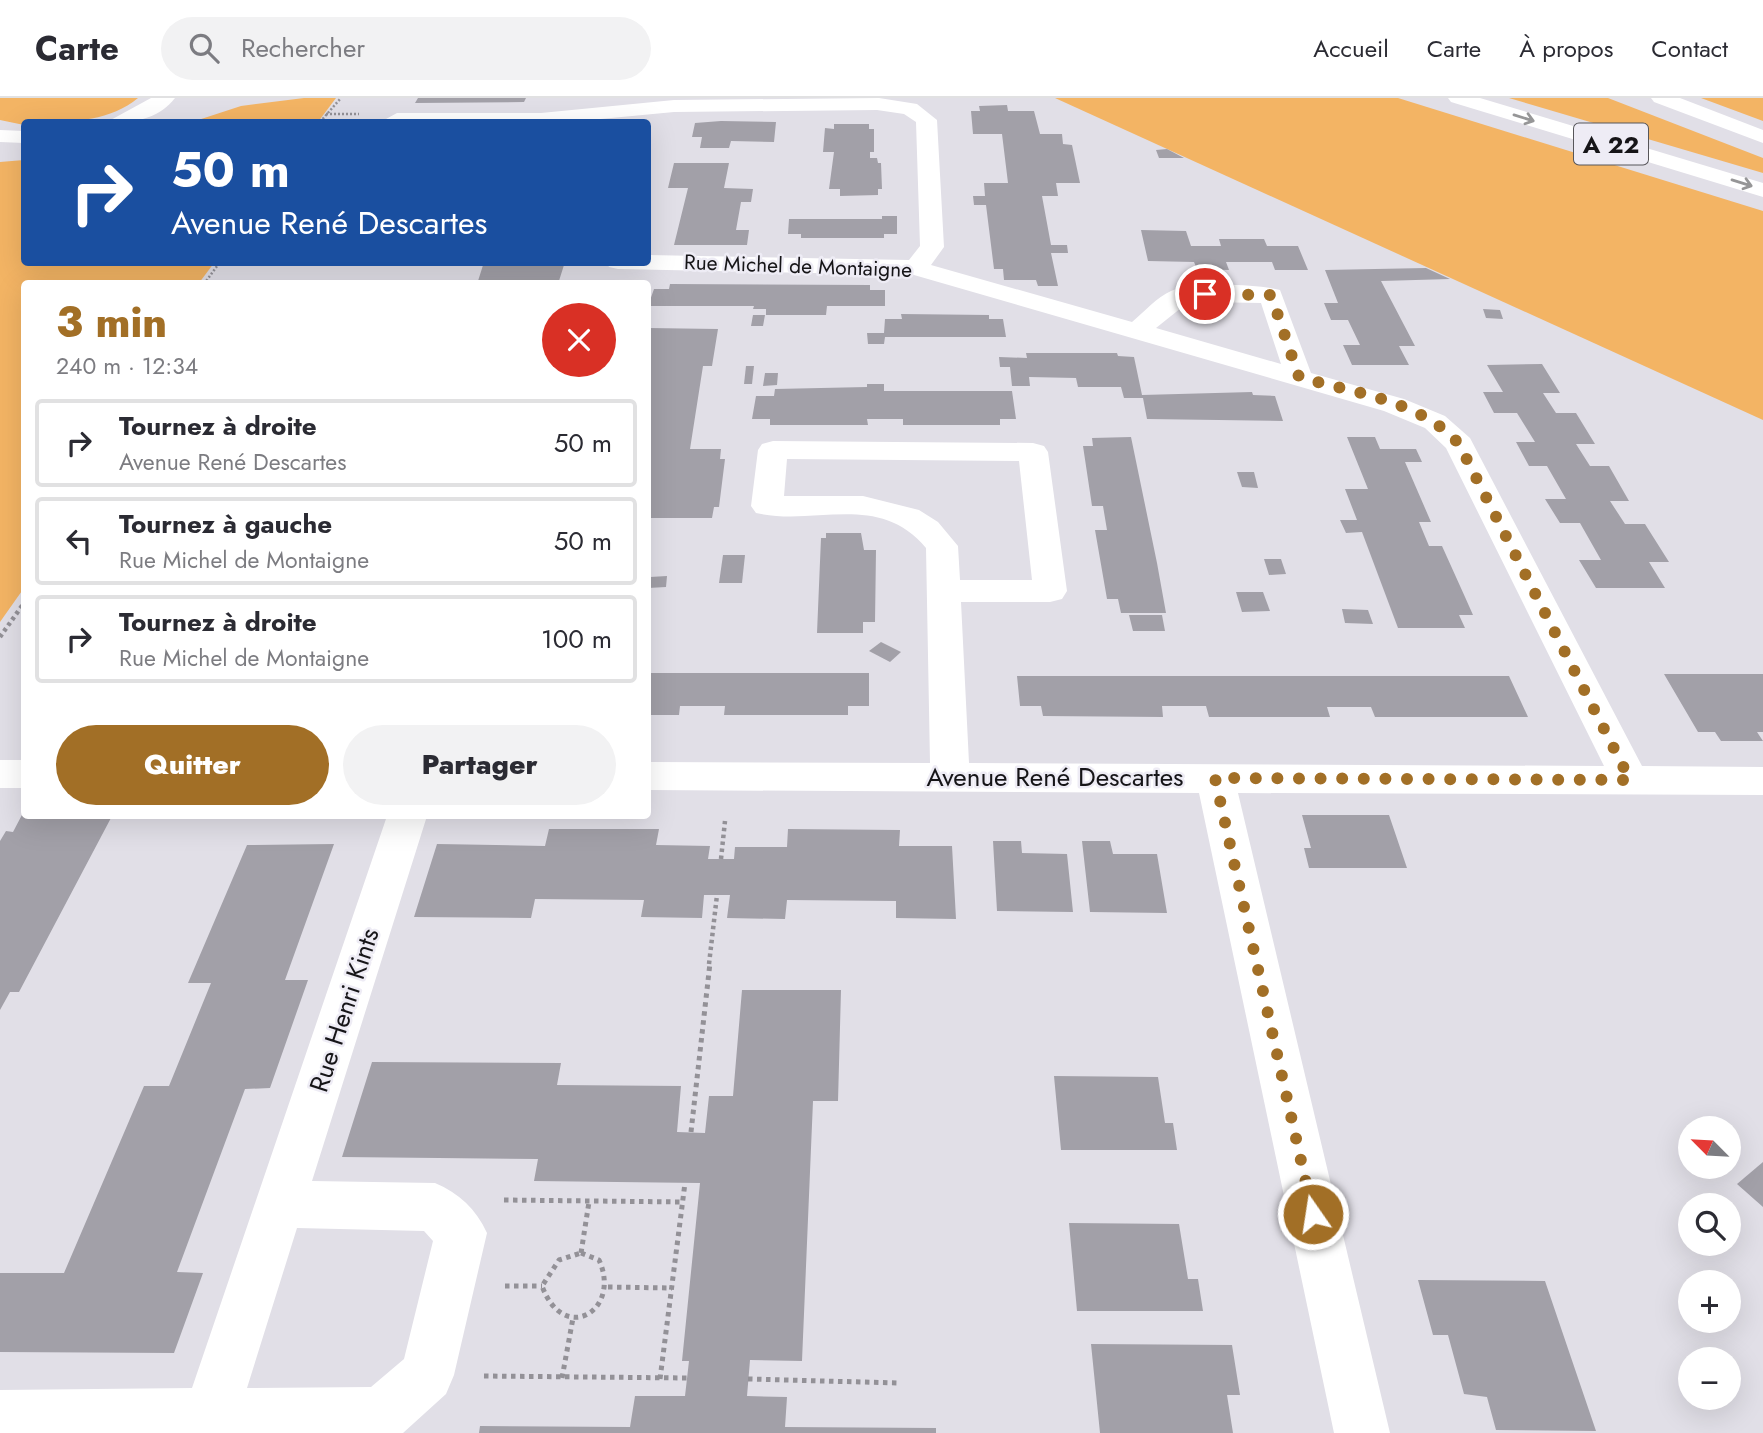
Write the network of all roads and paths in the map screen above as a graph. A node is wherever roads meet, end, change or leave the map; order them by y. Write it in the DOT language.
graph roads {
  1 [pos="165,98"];
  2 [pos="180,98"];
  3 [pos="341,98"];
  4 [pos="1458,98"];
  5 [pos="1661,98"];
  6 [pos="144,112"];
  7 [pos="642,115"];
  8 [pos="397,118"];
  9 [pos="126,119"];
  10 [pos="323,119"];
  11 [pos="445,119"];
  12 [pos="574,119"];
  13 [pos="0,136"];
  14 [pos="21,137"];
  15 [pos="1763,137"];
  16 [pos="1763,190"];
  17 [pos="651,262"];
  18 [pos="916,268"];
  19 [pos="1137,331"];
  20 [pos="1299,377"];
  21 [pos="945,591"];
  22 [pos="21,607"];
  23 [pos="0,637"];
  24 [pos="0,774"];
  25 [pos="21,774"];
  26 [pos="651,776"];
  27 [pos="950,776"];
  28 [pos="1215,778"];
  29 [pos="1630,780"];
  30 [pos="1763,781"];
  31 [pos="406,819"];
  32 [pos="717,895"];
  33 [pos="691,1132"];
  34 [pos="685,1183"];
  35 [pos="589,1202"];
  36 [pos="682,1202"];
  37 [pos="281,1204"];
  38 [pos="447,1219"];
  39 [pos="581,1253"];
  40 [pos="608,1287"];
  41 [pos="672,1288"];
  42 [pos="573,1318"];
  43 [pos="428,1376"];
  44 [pos="562,1378"];
  45 [pos="687,1378"];
  46 [pos="660,1379"];
  47 [pos="748,1379"];
  48 [pos="899,1383"];
  49 [pos="211,1414"];
  50 [pos="0,1418"];
  51 [pos="1362,1433"];
  1 -- 6 [label="main road"];
  2 -- 6 [label="main road"];
  3 -- 10 [label="path"];
  4 -- 16 [label="main road, A 22, one-way"];
  5 -- 15 [label="main road"];
  6 -- 9 [label="main road"];
  7 -- 12 [label="main road"];
  7 -- 18 [label="main road"];
  8 -- 11 [label="main road"];
  13 -- 14 [label="main road"];
  17 -- 18 [label="main road, Rue Michel de Montaigne"];
  18 -- 19 [label="main road, Rue Michel de Montaigne"];
  19 -- 20 [label="main road, Rue Michel de Montaigne"];
  19 -- 20 [label="main road"];
  20 -- 29 [label="main road, Rue Michel de Montaigne"];
  21 -- 21 [label="main road"];
  21 -- 27 [label="main road"];
  22 -- 23 [label="path"];
  24 -- 25 [label="main road"];
  26 -- 27 [label="main road, Avenue René Descartes"];
  27 -- 28 [label="main road, Avenue René Descartes"];
  28 -- 29 [label="main road, Avenue René Descartes"];
  28 -- 51 [label="main road"];
  29 -- 30 [label="main road, Avenue René Descartes"];
  31 -- 37 [label="main road, Rue Henri Kints"];
  32 -- 33 [label="path"];
  34 -- 36 [label="path"];
  35 -- 36 [label="path"];
  35 -- 38 [label="path"];
  35 -- 39 [label="path"];
  36 -- 41 [label="path"];
  37 -- 38 [label="main road"];
  37 -- 49 [label="main road, Rue Henri Kints"];
  38 -- 43 [label="main road"];
  39 -- 40 [label="path"];
  39 -- 42 [label="path"];
  40 -- 41 [label="path"];
  40 -- 42 [label="path"];
  41 -- 46 [label="path"];
  42 -- 44 [label="path"];
  43 -- 44 [label="path"];
  43 -- 49 [label="main road"];
  44 -- 46 [label="path"];
  45 -- 46 [label="path"];
  47 -- 48 [label="path"];
  49 -- 50 [label="main road"];
}
